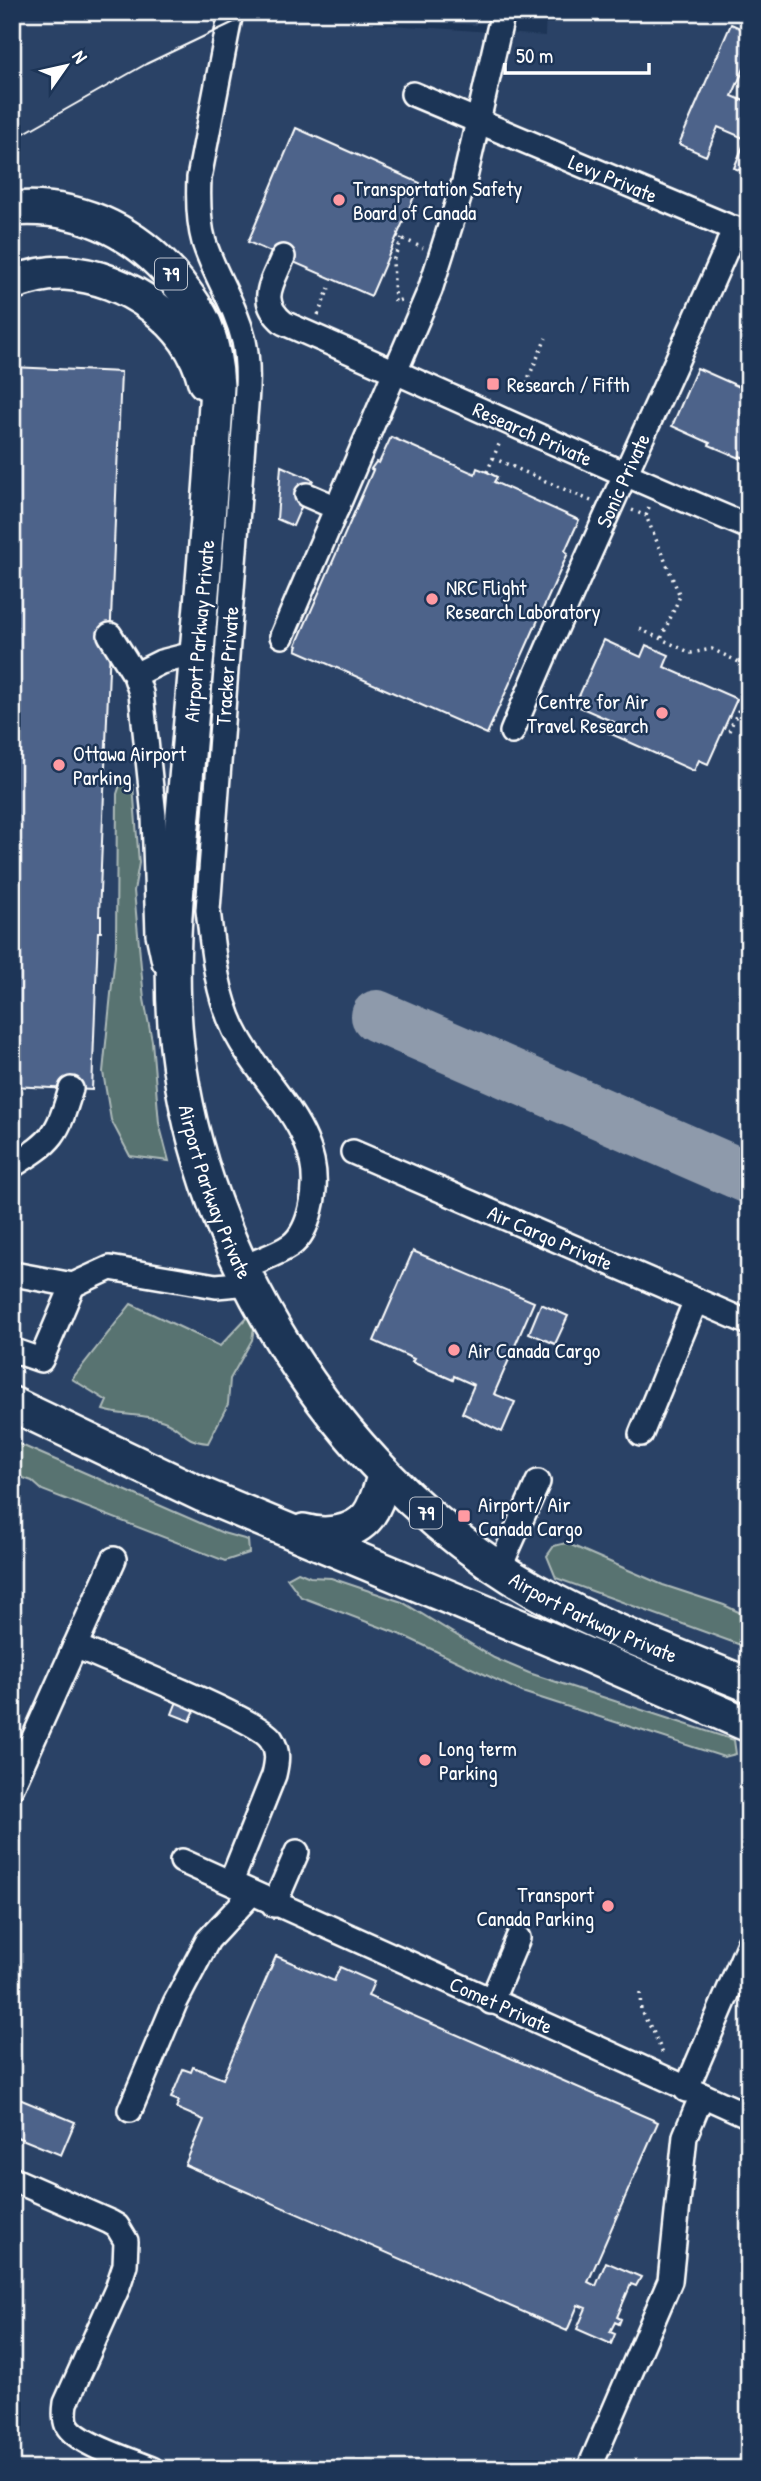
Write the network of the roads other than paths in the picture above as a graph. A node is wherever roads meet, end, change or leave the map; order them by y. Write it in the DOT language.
graph roads {
  1 [pos="231,12"];
  2 [pos="503,12"];
  3 [pos="413,94"];
  4 [pos="479,121"];
  5 [pos="12,209"];
  6 [pos="741,232"];
  7 [pos="283,257"];
  8 [pos="12,283"];
  9 [pos="396,371"];
  10 [pos="214,440"];
  11 [pos="626,475"];
  12 [pos="307,495"];
  13 [pos="337,508"];
  14 [pos="749,527"];
  15 [pos="110,627"];
  16 [pos="282,636"];
  17 [pos="197,653"];
  18 [pos="131,668"];
  19 [pos="512,732"];
  20 [pos="175,1009"];
  21 [pos="71,1089"];
  22 [pos="352,1152"];
  23 [pos="12,1166"];
  24 [pos="246,1275"];
  25 [pos="12,1276"];
  26 [pos="72,1285"];
  27 [pos="696,1300"];
  28 [pos="749,1323"];
  29 [pos="12,1350"];
  30 [pos="12,1404"];
  31 [pos="12,1419"];
  32 [pos="640,1434"];
  33 [pos="94,1444"];
  34 [pos="385,1474"];
  35 [pos="538,1482"];
  36 [pos="258,1518"];
  37 [pos="114,1559"];
  38 [pos="499,1569"];
  39 [pos="75,1646"];
  40 [pos="749,1685"];
  41 [pos="749,1725"];
  42 [pos="12,1787"];
  43 [pos="297,1852"];
  44 [pos="182,1861"];
  45 [pos="231,1882"];
  46 [pos="251,1894"];
  47 [pos="274,1905"];
  48 [pos="518,1938"];
  49 [pos="749,1942"];
  50 [pos="491,2002"];
  51 [pos="694,2092"];
  52 [pos="130,2110"];
  53 [pos="749,2116"];
  54 [pos="12,2179"];
  55 [pos="152,2469"];
  56 [pos="589,2469"];
  1 -- 24 [label="street, Tracker Private"];
  2 -- 4 [label="street"];
  3 -- 4 [label="street, Levy Private"];
  4 -- 6 [label="street, Levy Private"];
  4 -- 9 [label="street"];
  5 -- 10 [label="highway, Airport Parkway Private / 79"];
  6 -- 11 [label="street, Sonic Private"];
  7 -- 9 [label="street, Research Private"];
  8 -- 10 [label="highway, Airport Parkway Private / 79"];
  9 -- 11 [label="street, Research Private"];
  9 -- 13 [label="street"];
  10 -- 17 [label="highway, Airport Parkway Private / 79"];
  11 -- 14 [label="street, Research Private"];
  11 -- 19 [label="street, Sonic Private"];
  12 -- 13 [label="street"];
  13 -- 16 [label="street"];
  15 -- 18 [label="street"];
  17 -- 18 [label="street"];
  17 -- 20 [label="highway, Airport Parkway Private / 79"];
  18 -- 20 [label="street"];
  20 -- 24 [label="highway, Airport Parkway Private / 79"];
  21 -- 23 [label="street"];
  22 -- 27 [label="street, Air Cargo Private"];
  24 -- 26 [label="street"];
  24 -- 34 [label="highway, Airport Parkway Private / 79"];
  25 -- 26 [label="street"];
  26 -- 29 [label="street"];
  27 -- 28 [label="street, Air Cargo Private"];
  27 -- 32 [label="street"];
  30 -- 33 [label="highway, Airport Parkway Private"];
  31 -- 33 [label="highway, Airport Parkway Private"];
  33 -- 36 [label="highway, Airport Parkway Private"];
  34 -- 36 [label="highway"];
  34 -- 38 [label="highway, Airport Parkway Private / 79"];
  35 -- 38 [label="street"];
  36 -- 41 [label="highway, Airport Parkway Private"];
  37 -- 39 [label="street"];
  38 -- 40 [label="highway, Airport Parkway Private / 79"];
  39 -- 42 [label="street"];
  39 -- 45 [label="street"];
  43 -- 47 [label="street"];
  44 -- 45 [label="street, Comet Private"];
  45 -- 46 [label="street, Comet Private"];
  46 -- 47 [label="street, Comet Private"];
  46 -- 52 [label="street"];
  47 -- 50 [label="street, Comet Private"];
  48 -- 50 [label="street"];
  49 -- 51 [label="street"];
  50 -- 51 [label="street, Comet Private"];
  51 -- 53 [label="street, Comet Private"];
  51 -- 56 [label="street"];
  54 -- 55 [label="street"];
}
